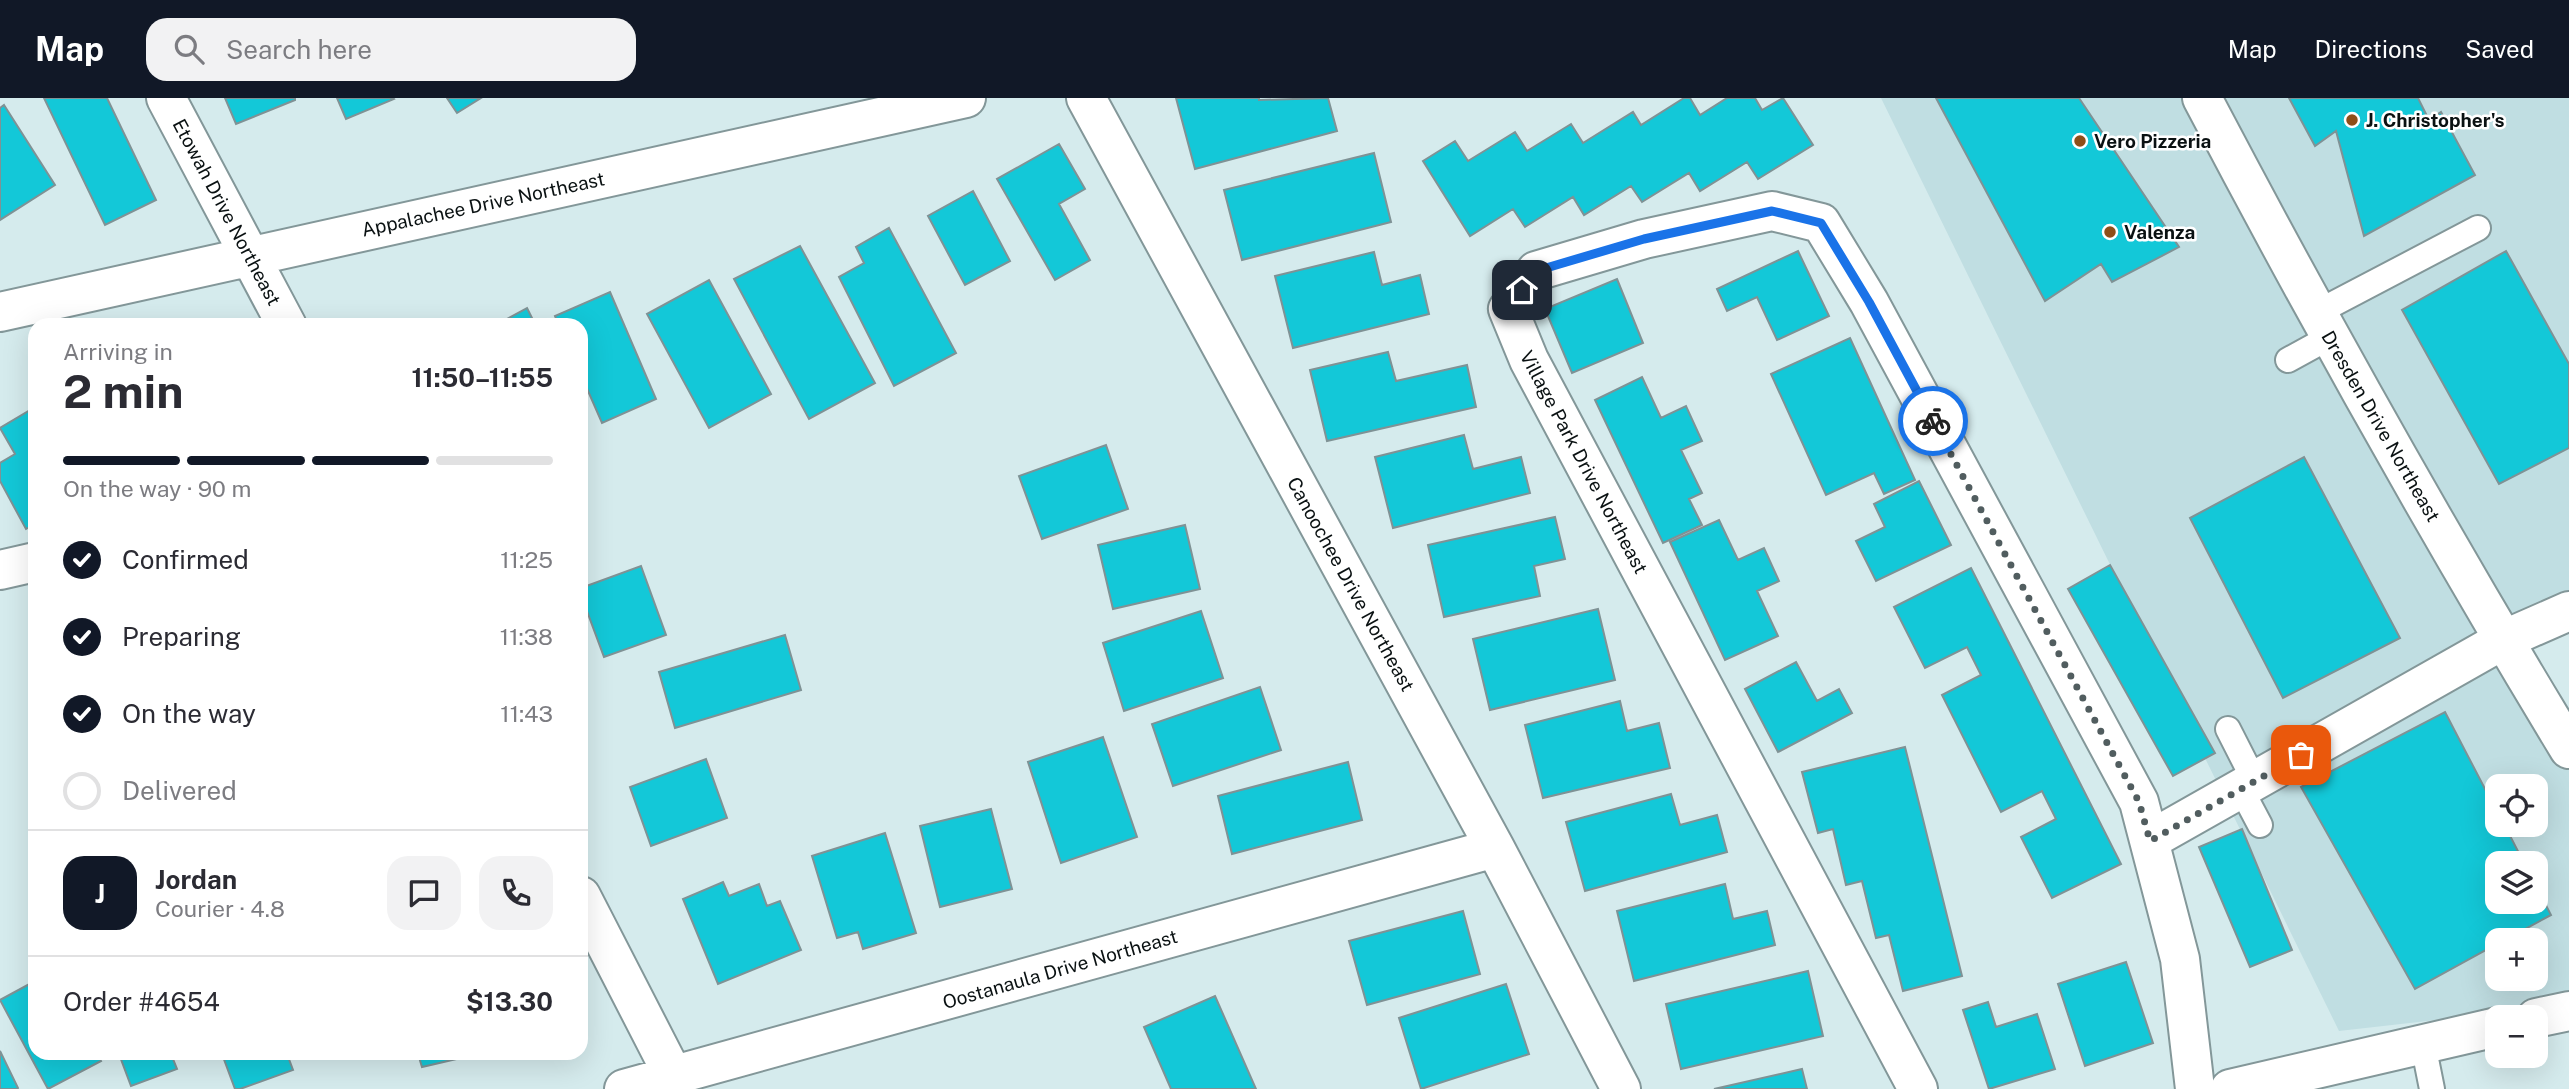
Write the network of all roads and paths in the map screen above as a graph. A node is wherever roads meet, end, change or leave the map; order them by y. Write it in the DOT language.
graph roads {
  1 [pos="166,98"];
  2 [pos="966,98"];
  3 [pos="1086,98"];
  4 [pos="2203,98"];
  5 [pos="2478,228"];
  6 [pos="251,256"];
  7 [pos="0,312"];
  8 [pos="283,318"];
  9 [pos="2323,325"];
  10 [pos="2288,360"];
  11 [pos="28,564"];
  12 [pos="0,570"];
  13 [pos="2569,611"];
  14 [pos="2504,640"];
  15 [pos="2228,729"];
  16 [pos="2569,749"];
  17 [pos="2248,785"];
  18 [pos="2260,825"];
  19 [pos="2150,841"];
  20 [pos="1495,848"];
  21 [pos="588,910"];
  22 [pos="2569,1011"];
  23 [pos="2548,1015"];
  24 [pos="2485,1030"];
  25 [pos="2423,1044"];
  26 [pos="674,1077"];
  27 [pos="1616,1080"];
  28 [pos="624,1089"];
  29 [pos="1918,1089"];
  30 [pos="2195,1089"];
  31 [pos="2230,1089"];
  32 [pos="2432,1089"];
  1 -- 6 [label="street, Etowah Drive Northeast"];
  2 -- 6 [label="street, Appalachee Drive Northeast"];
  3 -- 20 [label="street, Canoochee Drive Northeast"];
  4 -- 9 [label="street, Dresden Drive Northeast"];
  5 -- 9 [label="lane"];
  6 -- 7 [label="street, Appalachee Drive Northeast"];
  6 -- 8 [label="street, Etowah Drive Northeast"];
  9 -- 10 [label="lane"];
  9 -- 14 [label="street, Dresden Drive Northeast"];
  11 -- 12 [label="street"];
  13 -- 14 [label="street"];
  14 -- 16 [label="street, Dresden Drive Northeast"];
  14 -- 17 [label="street"];
  15 -- 17 [label="lane"];
  17 -- 18 [label="lane"];
  17 -- 19 [label="street"];
  19 -- 29 [label="street, Village Park Drive Northeast"];
  19 -- 30 [label="street, Village Park Drive Northeast"];
  20 -- 26 [label="street, Oostanaula Drive Northeast"];
  20 -- 27 [label="street, Canoochee Drive Northeast"];
  21 -- 26 [label="street"];
  22 -- 23 [label="street"];
  24 -- 25 [label="street"];
  25 -- 31 [label="street"];
  25 -- 32 [label="lane"];
  26 -- 28 [label="street, Oostanaula Drive Northeast"];
}
